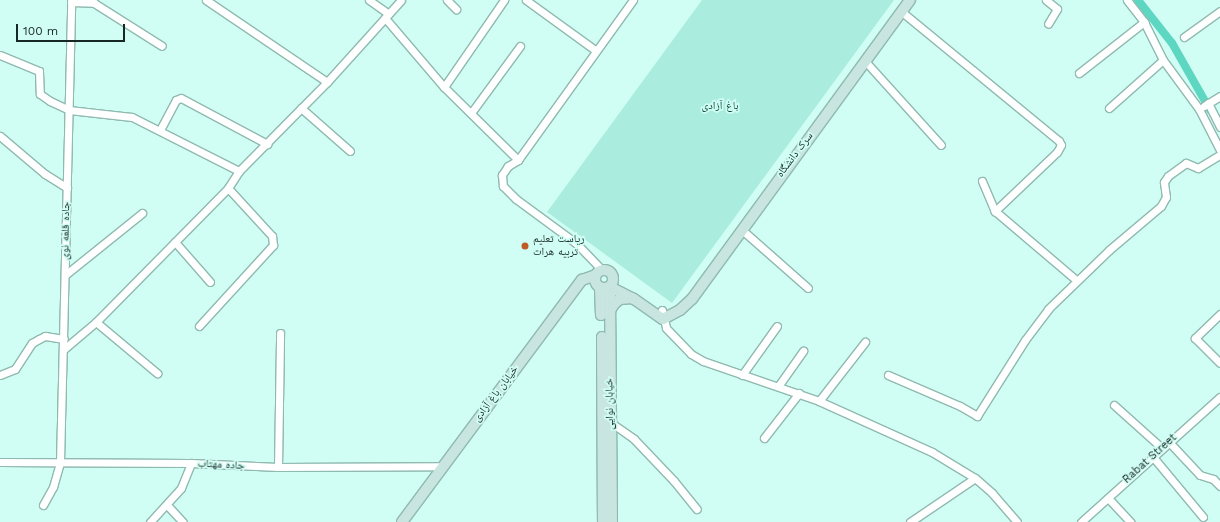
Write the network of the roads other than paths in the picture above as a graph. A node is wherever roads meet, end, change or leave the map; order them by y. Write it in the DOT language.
graph roads {
  1 [pos="206,0"];
  2 [pos="369,0"];
  3 [pos="401,0"];
  4 [pos="447,0"];
  5 [pos="504,0"];
  6 [pos="526,0"];
  7 [pos="633,0"];
  8 [pos="910,0"];
  9 [pos="1046,0"];
  10 [pos="1127,0"];
  11 [pos="71,1"];
  12 [pos="456,9"];
  13 [pos="902,12"];
  14 [pos="1218,12"];
  15 [pos="387,16"];
  16 [pos="1220,20"];
  17 [pos="1144,22"];
  18 [pos="1048,24"];
  19 [pos="1184,37"];
  20 [pos="162,46"];
  21 [pos="520,46"];
  22 [pos="595,50"];
  23 [pos="0,55"];
  24 [pos="1163,60"];
  25 [pos="865,61"];
  26 [pos="1079,73"];
  27 [pos="327,82"];
  28 [pos="444,87"];
  29 [pos="1220,96"];
  30 [pos="1208,103"];
  31 [pos="301,108"];
  32 [pos="1109,108"];
  33 [pos="1199,109"];
  34 [pos="69,110"];
  35 [pos="471,113"];
  36 [pos="1220,127"];
  37 [pos="160,130"];
  38 [pos="0,136"];
  39 [pos="267,144"];
  40 [pos="941,145"];
  41 [pos="1220,150"];
  42 [pos="350,151"];
  43 [pos="1220,155"];
  44 [pos="518,160"];
  45 [pos="239,171"];
  46 [pos="982,181"];
  47 [pos="67,188"];
  48 [pos="228,188"];
  49 [pos="995,211"];
  50 [pos="142,213"];
  51 [pos="741,229"];
  52 [pos="175,242"];
  53 [pos="599,273"];
  54 [pos="65,275"];
  55 [pos="1076,280"];
  56 [pos="210,282"];
  57 [pos="608,285"];
  58 [pos="808,288"];
  59 [pos="634,299"];
  60 [pos="608,314"];
  61 [pos="663,314"];
  62 [pos="1220,314"];
  63 [pos="96,322"];
  64 [pos="199,326"];
  65 [pos="777,326"];
  66 [pos="280,333"];
  67 [pos="64,339"];
  68 [pos="865,342"];
  69 [pos="64,350"];
  70 [pos="802,352"];
  71 [pos="1220,362"];
  72 [pos="157,373"];
  73 [pos="0,375"];
  74 [pos="742,375"];
  75 [pos="888,375"];
  76 [pos="779,385"];
  77 [pos="799,393"];
  78 [pos="1220,397"];
  79 [pos="820,401"];
  80 [pos="1114,405"];
  81 [pos="610,422"];
  82 [pos="764,438"];
  83 [pos="1169,442"];
  84 [pos="1162,448"];
  85 [pos="1153,457"];
  86 [pos="0,462"];
  87 [pos="60,462"];
  88 [pos="191,464"];
  89 [pos="442,466"];
  90 [pos="278,467"];
  91 [pos="975,478"];
  92 [pos="1220,486"];
  93 [pos="1108,498"];
  94 [pos="43,505"];
  95 [pos="167,505"];
  96 [pos="697,509"];
  97 [pos="1203,517"];
  98 [pos="1086,520"];
  99 [pos="150,522"];
  100 [pos="183,522"];
  101 [pos="402,522"];
  102 [pos="603,522"];
  103 [pos="612,522"];
  104 [pos="910,522"];
  105 [pos="1017,522"];
  106 [pos="1130,522"];
  1 -- 27 [label="street"];
  2 -- 15 [label="street"];
  3 -- 15 [label="street"];
  4 -- 12 [label="street"];
  5 -- 28 [label="street"];
  6 -- 22 [label="street"];
  7 -- 22 [label="street"];
  8 -- 13 [label="street, سرک دانشگاه"];
  9 -- 18 [label="street"];
  10 -- 17 [label="street"];
  11 -- 20 [label="street"];
  11 -- 34 [label="street, جاده قلعه نوی"];
  13 -- 25 [label="street, سرک دانشگاه"];
  13 -- 49 [label="street"];
  14 -- 16 [label="street"];
  14 -- 19 [label="street"];
  15 -- 27 [label="street"];
  15 -- 28 [label="street"];
  17 -- 24 [label="street"];
  17 -- 26 [label="street"];
  21 -- 35 [label="street"];
  22 -- 44 [label="street"];
  23 -- 34 [label="street"];
  24 -- 32 [label="street"];
  24 -- 33 [label="street"];
  25 -- 40 [label="street"];
  25 -- 51 [label="street, سرک دانشگاه"];
  27 -- 31 [label="street"];
  28 -- 35 [label="street"];
  29 -- 30 [label="street"];
  30 -- 33 [label="street"];
  30 -- 36 [label="street"];
  31 -- 39 [label="street"];
  31 -- 42 [label="street"];
  33 -- 41 [label="street"];
  34 -- 37 [label="street"];
  34 -- 47 [label="street, جاده قلعه نوی"];
  35 -- 44 [label="street"];
  37 -- 39 [label="street"];
  37 -- 45 [label="street"];
  38 -- 47 [label="street"];
  39 -- 45 [label="street"];
  43 -- 55 [label="street"];
  44 -- 53 [label="street"];
  45 -- 48 [label="street"];
  46 -- 49 [label="street"];
  47 -- 54 [label="street, جاده قلعه نوی"];
  48 -- 52 [label="street"];
  48 -- 64 [label="street"];
  49 -- 55 [label="street"];
  50 -- 54 [label="street"];
  51 -- 58 [label="street"];
  51 -- 61 [label="street, سرک دانشگاه"];
  52 -- 56 [label="street"];
  52 -- 63 [label="street"];
  53 -- 57 [label="street"];
  53 -- 57 [label="street"];
  53 -- 89 [label="street, خیابان باغ آزادی"];
  54 -- 67 [label="street, جاده قلعه نوی"];
  55 -- 75 [label="street"];
  57 -- 59 [label="street"];
  57 -- 60 [label="street, خیابان نوایی"];
  57 -- 61 [label="street"];
  57 -- 102 [label="street, خیابان نوایی"];
  59 -- 60 [label="street"];
  59 -- 61 [label="street"];
  60 -- 81 [label="street, خیابان نوایی"];
  61 -- 74 [label="street"];
  62 -- 71 [label="street"];
  63 -- 69 [label="street"];
  63 -- 72 [label="street"];
  65 -- 74 [label="street"];
  66 -- 90 [label="street"];
  67 -- 69 [label="street, جاده قلعه نوی"];
  67 -- 73 [label="street"];
  68 -- 79 [label="street"];
  69 -- 87 [label="street, جاده قلعه نوی"];
  70 -- 76 [label="street"];
  74 -- 76 [label="street"];
  76 -- 77 [label="street"];
  77 -- 79 [label="street"];
  77 -- 82 [label="street"];
  78 -- 83 [label="street, Rabat Street"];
  79 -- 91 [label="street"];
  80 -- 84 [label="street"];
  81 -- 96 [label="street"];
  81 -- 103 [label="street, خیابان نوایی"];
  83 -- 84 [label="street, Rabat Street"];
  83 -- 92 [label="street"];
  84 -- 85 [label="street, Rabat Street"];
  85 -- 93 [label="street, Rabat Street"];
  85 -- 97 [label="street"];
  86 -- 87 [label="street, جاده مهتاب"];
  87 -- 88 [label="street, جاده مهتاب"];
  87 -- 94 [label="street, جاده قلعه نوی"];
  88 -- 90 [label="street, جاده مهتاب"];
  88 -- 95 [label="street"];
  89 -- 90 [label="street, جاده مهتاب"];
  89 -- 101 [label="street, خیابان باغ آزادی"];
  91 -- 104 [label="street"];
  91 -- 105 [label="street"];
  93 -- 98 [label="street, Rabat Street"];
  93 -- 106 [label="street"];
  95 -- 99 [label="street"];
  95 -- 100 [label="street"];
}
